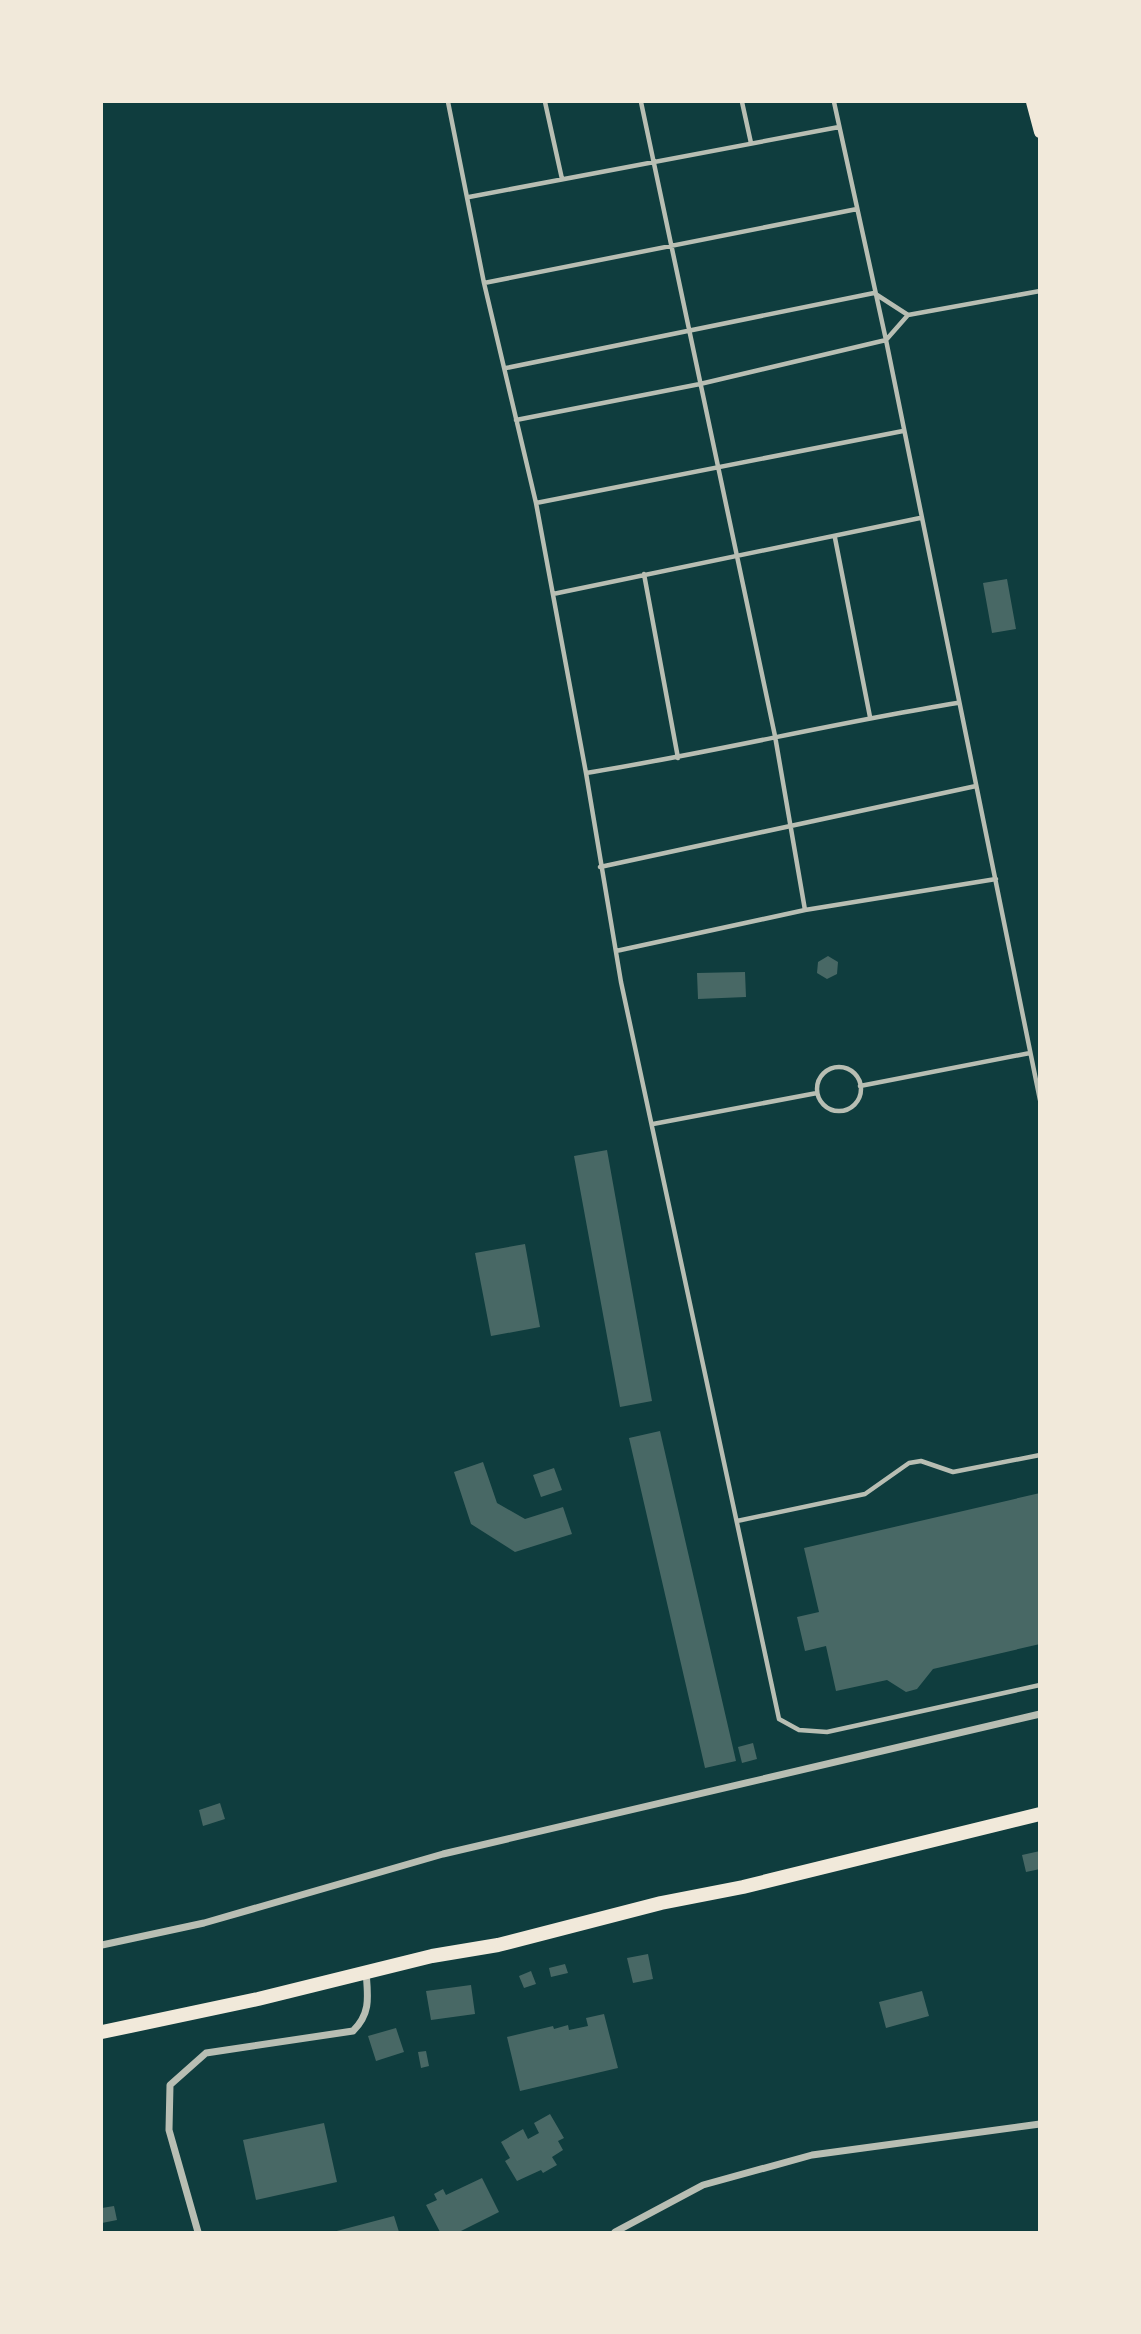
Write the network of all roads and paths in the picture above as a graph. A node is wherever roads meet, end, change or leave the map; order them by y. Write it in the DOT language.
graph roads {
  1 [pos="448,102"];
  2 [pos="545,102"];
  3 [pos="641,102"];
  4 [pos="742,102"];
  5 [pos="834,102"];
  6 [pos="1032,102"];
  7 [pos="839,127"];
  8 [pos="1040,132"];
  9 [pos="751,143"];
  10 [pos="653,160"];
  11 [pos="562,179"];
  12 [pos="469,197"];
  13 [pos="857,209"];
  14 [pos="671,244"];
  15 [pos="484,283"];
  16 [pos="1040,291"];
  17 [pos="874,293"];
  18 [pos="908,315"];
  19 [pos="689,328"];
  20 [pos="886,340"];
  21 [pos="506,368"];
  22 [pos="700,384"];
  23 [pos="516,420"];
  24 [pos="903,431"];
  25 [pos="718,469"];
  26 [pos="536,503"];
  27 [pos="920,518"];
  28 [pos="835,538"];
  29 [pos="738,556"];
  30 [pos="644,574"];
  31 [pos="553,594"];
  32 [pos="957,703"];
  33 [pos="870,717"];
  34 [pos="775,736"];
  35 [pos="678,758"];
  36 [pos="586,773"];
  37 [pos="976,786"];
  38 [pos="789,827"];
  39 [pos="600,867"];
  40 [pos="996,879"];
  41 [pos="805,910"];
  42 [pos="616,951"];
  43 [pos="1030,1053"];
  44 [pos="860,1086"];
  45 [pos="817,1093"];
  46 [pos="1040,1100"];
  47 [pos="652,1124"];
  48 [pos="1040,1455"];
  49 [pos="737,1521"];
  50 [pos="1040,1685"];
  51 [pos="1040,1714"];
  52 [pos="1040,1814"];
  53 [pos="102,1945"];
  54 [pos="366,1972"];
  55 [pos="102,2032"];
  56 [pos="1040,2124"];
  57 [pos="195,2224"];
  58 [pos="188,2232"];
  59 [pos="198,2232"];
  60 [pos="615,2232"];
  1 -- 12 [label="lane"];
  2 -- 11 [label="lane"];
  3 -- 10 [label="lane"];
  4 -- 9 [label="lane"];
  5 -- 7 [label="lane"];
  6 -- 8 [label="main road"];
  7 -- 9 [label="lane"];
  7 -- 13 [label="lane"];
  9 -- 10 [label="lane"];
  10 -- 11 [label="lane"];
  10 -- 14 [label="lane"];
  11 -- 12 [label="lane"];
  12 -- 15 [label="lane"];
  13 -- 14 [label="lane"];
  13 -- 17 [label="lane"];
  14 -- 15 [label="lane"];
  14 -- 19 [label="lane"];
  15 -- 21 [label="lane"];
  16 -- 18 [label="lane"];
  17 -- 18 [label="lane"];
  17 -- 19 [label="lane"];
  17 -- 20 [label="lane"];
  18 -- 20 [label="lane"];
  19 -- 21 [label="lane"];
  19 -- 22 [label="lane"];
  20 -- 22 [label="lane"];
  20 -- 24 [label="lane"];
  21 -- 23 [label="lane"];
  22 -- 23 [label="lane"];
  22 -- 25 [label="lane"];
  23 -- 26 [label="lane"];
  24 -- 25 [label="lane"];
  24 -- 27 [label="lane"];
  25 -- 26 [label="lane"];
  25 -- 29 [label="lane"];
  26 -- 31 [label="lane"];
  27 -- 28 [label="lane"];
  27 -- 32 [label="lane"];
  28 -- 29 [label="lane"];
  28 -- 33 [label="lane"];
  29 -- 30 [label="lane"];
  29 -- 34 [label="lane"];
  30 -- 31 [label="lane"];
  30 -- 35 [label="lane"];
  31 -- 36 [label="lane"];
  32 -- 33 [label="lane"];
  32 -- 37 [label="lane"];
  33 -- 34 [label="lane"];
  34 -- 35 [label="lane"];
  34 -- 38 [label="lane"];
  35 -- 36 [label="lane"];
  36 -- 39 [label="lane"];
  37 -- 38 [label="lane"];
  37 -- 40 [label="lane"];
  38 -- 39 [label="lane"];
  38 -- 41 [label="lane"];
  39 -- 42 [label="lane"];
  40 -- 41 [label="lane"];
  40 -- 43 [label="lane"];
  41 -- 42 [label="lane"];
  42 -- 47 [label="lane"];
  43 -- 44 [label="lane"];
  43 -- 46 [label="lane"];
  44 -- 45 [label="lane"];
  44 -- 45 [label="lane"];
  45 -- 47 [label="lane"];
  47 -- 49 [label="lane"];
  48 -- 49 [label="lane"];
  49 -- 50 [label="lane"];
  51 -- 53 [label="street"];
  52 -- 54 [label="main road"];
  54 -- 55 [label="main road"];
  54 -- 57 [label="street"];
  56 -- 60 [label="street"];
  57 -- 58 [label="street"];
  57 -- 59 [label="street"];
}
